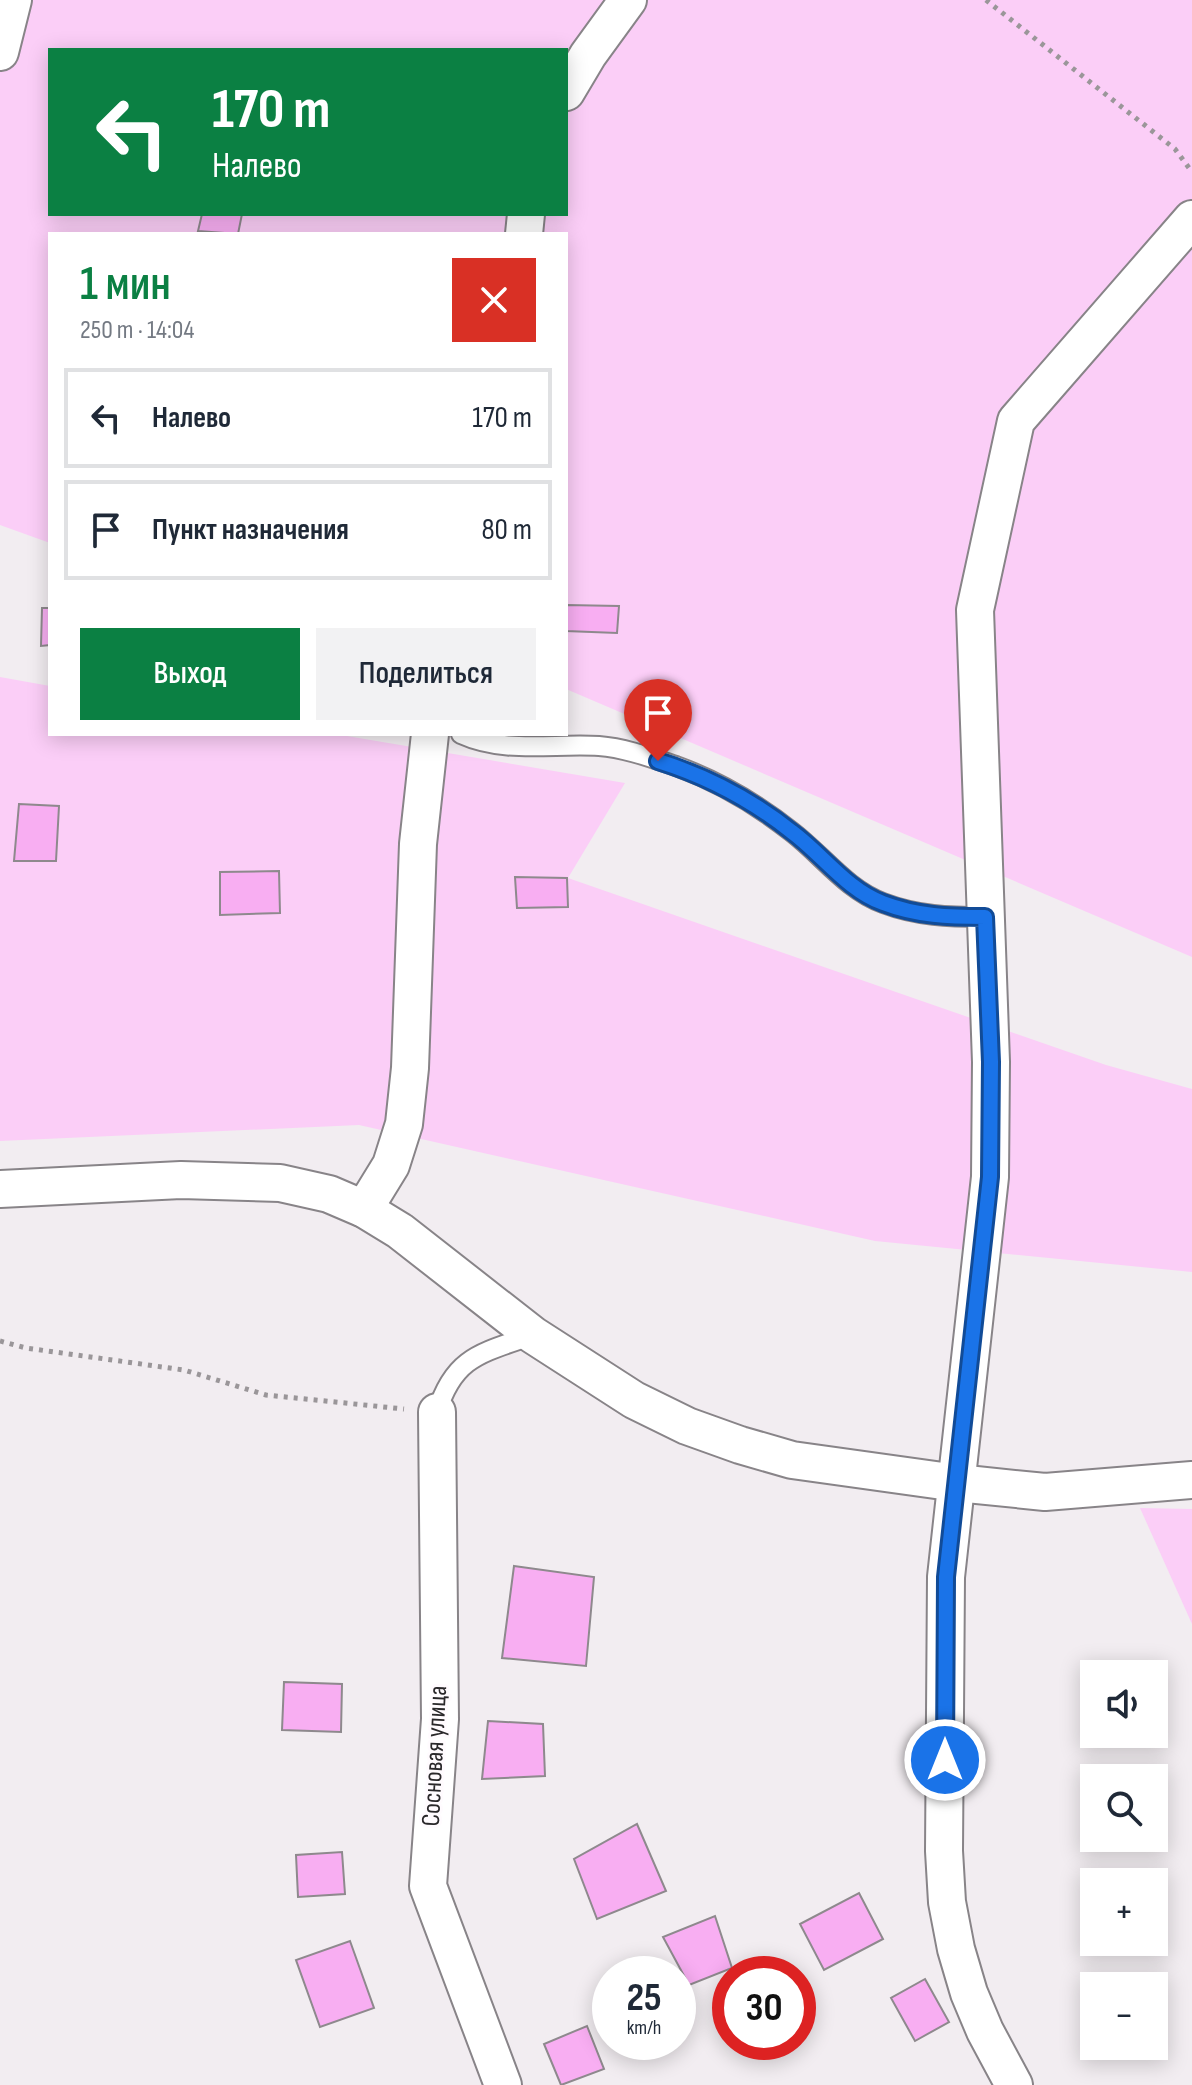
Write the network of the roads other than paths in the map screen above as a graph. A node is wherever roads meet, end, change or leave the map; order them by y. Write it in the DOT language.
graph roads {
  1 [pos="13,0"];
  2 [pos="628,0"];
  3 [pos="0,52"];
  4 [pos="568,89"];
  5 [pos="1192,219"];
  6 [pos="430,736"];
  7 [pos="465,736"];
  8 [pos="985,917"];
  9 [pos="0,1189"];
  10 [pos="364,1209"];
  11 [pos="533,1335"];
  12 [pos="437,1412"];
  13 [pos="1192,1480"];
  14 [pos="957,1483"];
  15 [pos="503,2085"];
  16 [pos="1014,2085"];
  1 -- 3 [label="street"];
  2 -- 4 [label="street"];
  5 -- 8 [label="street"];
  6 -- 10 [label="street"];
  7 -- 8 [label="lane"];
  8 -- 14 [label="street"];
  9 -- 10 [label="street"];
  10 -- 11 [label="street"];
  11 -- 12 [label="lane"];
  11 -- 14 [label="street"];
  12 -- 15 [label="street, Сосновая улица"];
  13 -- 14 [label="street"];
  14 -- 16 [label="street"];
}
